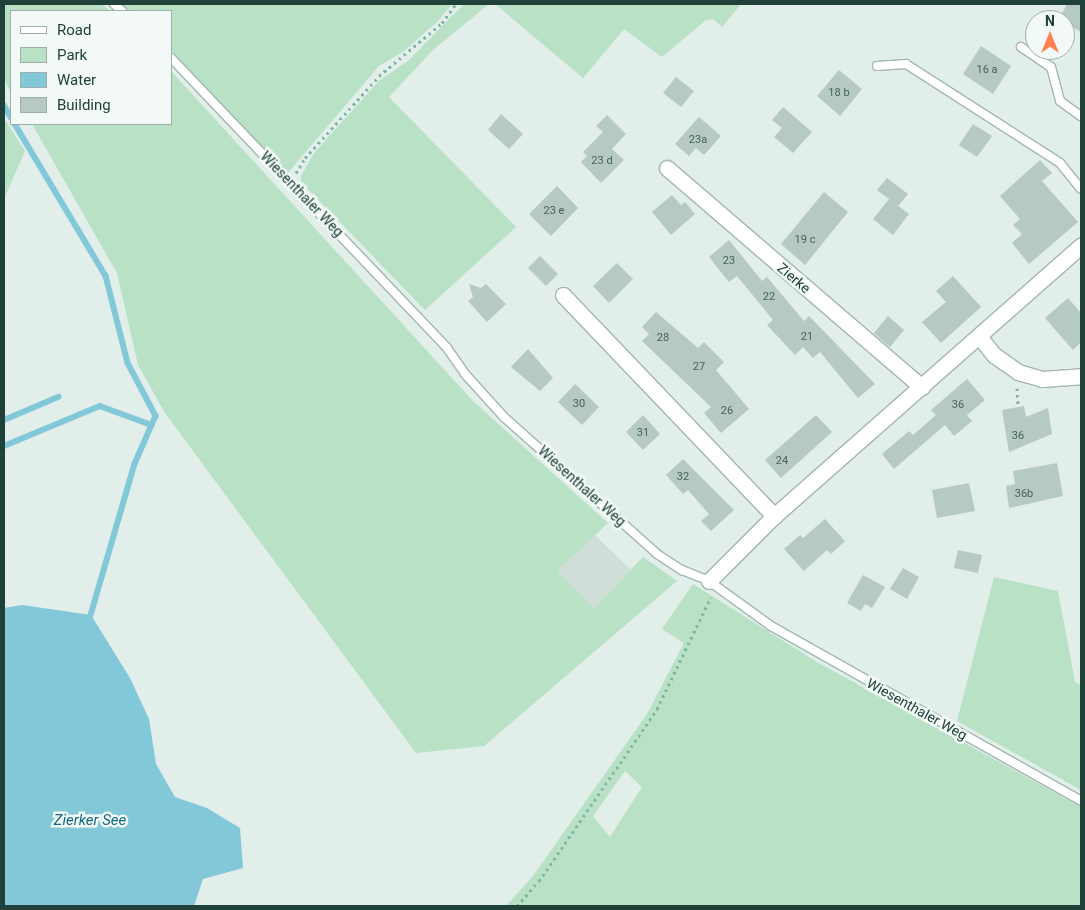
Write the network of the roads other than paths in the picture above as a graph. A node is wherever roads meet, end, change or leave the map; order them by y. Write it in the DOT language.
graph roads {
  1 [pos="1021,47"];
  2 [pos="172,59"];
  3 [pos="877,66"];
  4 [pos="1081,116"];
  5 [pos="666,168"];
  6 [pos="1081,190"];
  7 [pos="1081,245"];
  8 [pos="563,295"];
  9 [pos="979,336"];
  10 [pos="1081,376"];
  11 [pos="922,387"];
  12 [pos="774,516"];
  13 [pos="708,580"];
  14 [pos="1081,801"];
  1 -- 4 [label="lane"];
  2 -- 13 [label="lane, Wiesenthaler Weg"];
  3 -- 6 [label="lane"];
  5 -- 11 [label="street, Zierke"];
  7 -- 9 [label="street"];
  8 -- 12 [label="street"];
  9 -- 10 [label="street"];
  9 -- 11 [label="street"];
  11 -- 12 [label="street"];
  12 -- 13 [label="street"];
  13 -- 14 [label="lane, Wiesenthaler Weg"];
}
